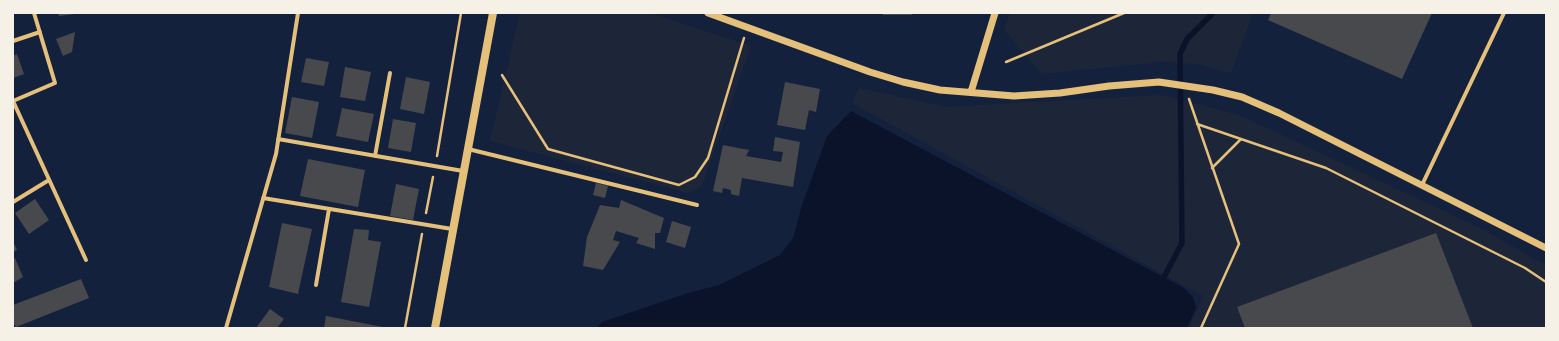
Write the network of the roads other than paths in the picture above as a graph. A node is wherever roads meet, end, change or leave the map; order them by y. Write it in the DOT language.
graph roads {
  1 [pos="34,13"];
  2 [pos="298,13"];
  3 [pos="493,13"];
  4 [pos="708,13"];
  5 [pos="996,13"];
  6 [pos="1504,13"];
  7 [pos="40,32"];
  8 [pos="13,41"];
  9 [pos="390,73"];
  10 [pos="971,92"];
  11 [pos="13,101"];
  12 [pos="278,139"];
  13 [pos="467,148"];
  14 [pos="375,156"];
  15 [pos="463,171"];
  16 [pos="49,180"];
  17 [pos="1422,185"];
  18 [pos="263,198"];
  19 [pos="13,202"];
  20 [pos="696,205"];
  21 [pos="330,210"];
  22 [pos="452,229"];
  23 [pos="1546,248"];
  24 [pos="86,260"];
  25 [pos="316,286"];
  26 [pos="226,328"];
  27 [pos="434,328"];
  1 -- 7 [label="street"];
  2 -- 12 [label="street"];
  3 -- 13 [label="main road"];
  4 -- 10 [label="street"];
  5 -- 10 [label="street"];
  6 -- 17 [label="street"];
  7 -- 8 [label="street"];
  7 -- 11 [label="street"];
  9 -- 14 [label="street"];
  10 -- 17 [label="street"];
  11 -- 16 [label="street"];
  12 -- 14 [label="street"];
  12 -- 18 [label="street"];
  13 -- 15 [label="main road"];
  13 -- 20 [label="street"];
  14 -- 15 [label="street"];
  15 -- 22 [label="main road"];
  16 -- 19 [label="street"];
  16 -- 24 [label="street"];
  17 -- 23 [label="street"];
  18 -- 21 [label="street"];
  18 -- 26 [label="street"];
  21 -- 22 [label="street"];
  21 -- 25 [label="street"];
  22 -- 27 [label="main road"];
}
